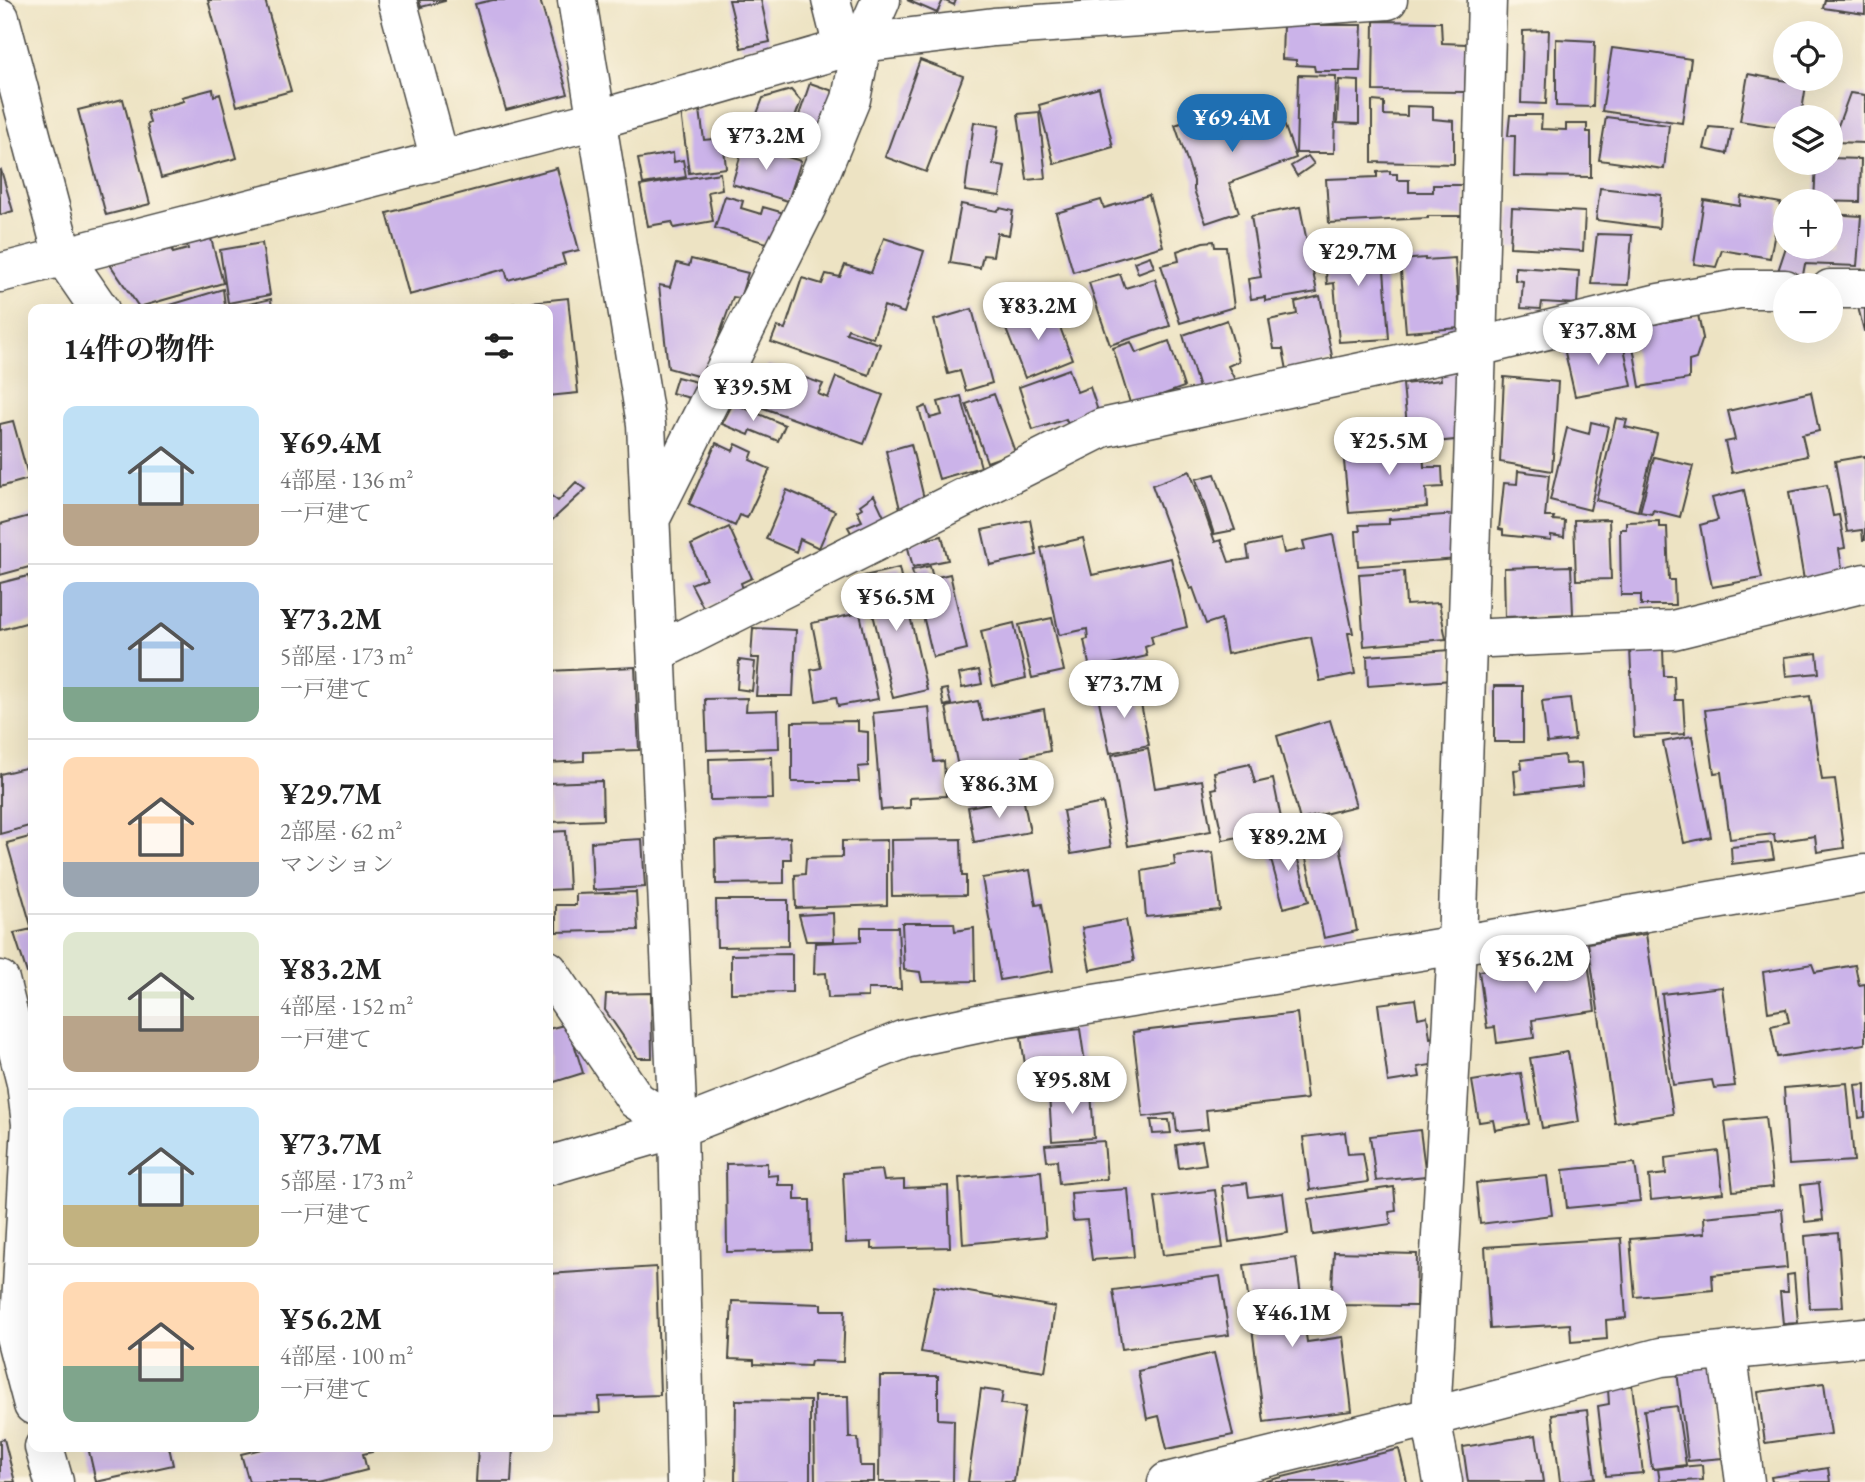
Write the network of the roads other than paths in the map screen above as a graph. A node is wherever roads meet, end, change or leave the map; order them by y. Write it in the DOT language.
graph roads {
  1 [pos="397,0"];
  2 [pos="577,0"];
  3 [pos="831,0"];
  4 [pos="881,0"];
  5 [pos="1388,0"];
  6 [pos="1487,0"];
  7 [pos="0,18"];
  8 [pos="853,45"];
  9 [pos="596,120"];
  10 [pos="440,160"];
  11 [pos="63,256"];
  12 [pos="0,273"];
  13 [pos="1773,289"];
  14 [pos="1843,289"];
  15 [pos="1865,289"];
  16 [pos="96,304"];
  17 [pos="1477,347"];
  18 [pos="651,519"];
  19 [pos="1865,583"];
  20 [pos="1467,639"];
  21 [pos="657,652"];
  22 [pos="1865,873"];
  23 [pos="1457,944"];
  24 [pos="553,977"];
  25 [pos="0,980"];
  26 [pos="28,1099"];
  27 [pos="678,1128"];
  28 [pos="28,1164"];
  29 [pos="553,1165"];
  30 [pos="16,1324"];
  31 [pos="1865,1337"];
  32 [pos="1727,1350"];
  33 [pos="28,1381"];
  34 [pos="1431,1417"];
  35 [pos="685,1431"];
  36 [pos="45,1452"];
  37 [pos="54,1482"];
  38 [pos="686,1482"];
  39 [pos="705,1482"];
  40 [pos="1167,1482"];
  41 [pos="1443,1482"];
  42 [pos="1745,1482"];
  1 -- 10 [label="street"];
  2 -- 9 [label="street"];
  3 -- 8 [label="street"];
  4 -- 8 [label="street"];
  5 -- 8 [label="street"];
  6 -- 17 [label="street"];
  7 -- 11 [label="street"];
  8 -- 9 [label="street"];
  8 -- 18 [label="street"];
  9 -- 10 [label="street"];
  9 -- 18 [label="street"];
  10 -- 11 [label="street"];
  11 -- 12 [label="street"];
  11 -- 16 [label="street"];
  13 -- 17 [label="street"];
  14 -- 15 [label="street"];
  17 -- 20 [label="street"];
  17 -- 21 [label="street"];
  18 -- 21 [label="street"];
  19 -- 20 [label="street"];
  20 -- 23 [label="street"];
  21 -- 27 [label="street"];
  22 -- 23 [label="street"];
  23 -- 27 [label="street"];
  23 -- 34 [label="street"];
  24 -- 27 [label="street"];
  25 -- 26 [label="street"];
  27 -- 29 [label="street"];
  27 -- 35 [label="street"];
  28 -- 30 [label="street"];
  30 -- 33 [label="street"];
  31 -- 32 [label="street"];
  32 -- 34 [label="street"];
  32 -- 42 [label="street"];
  34 -- 40 [label="street"];
  34 -- 41 [label="street"];
  35 -- 38 [label="street"];
  35 -- 39 [label="street"];
  36 -- 37 [label="street"];
}
